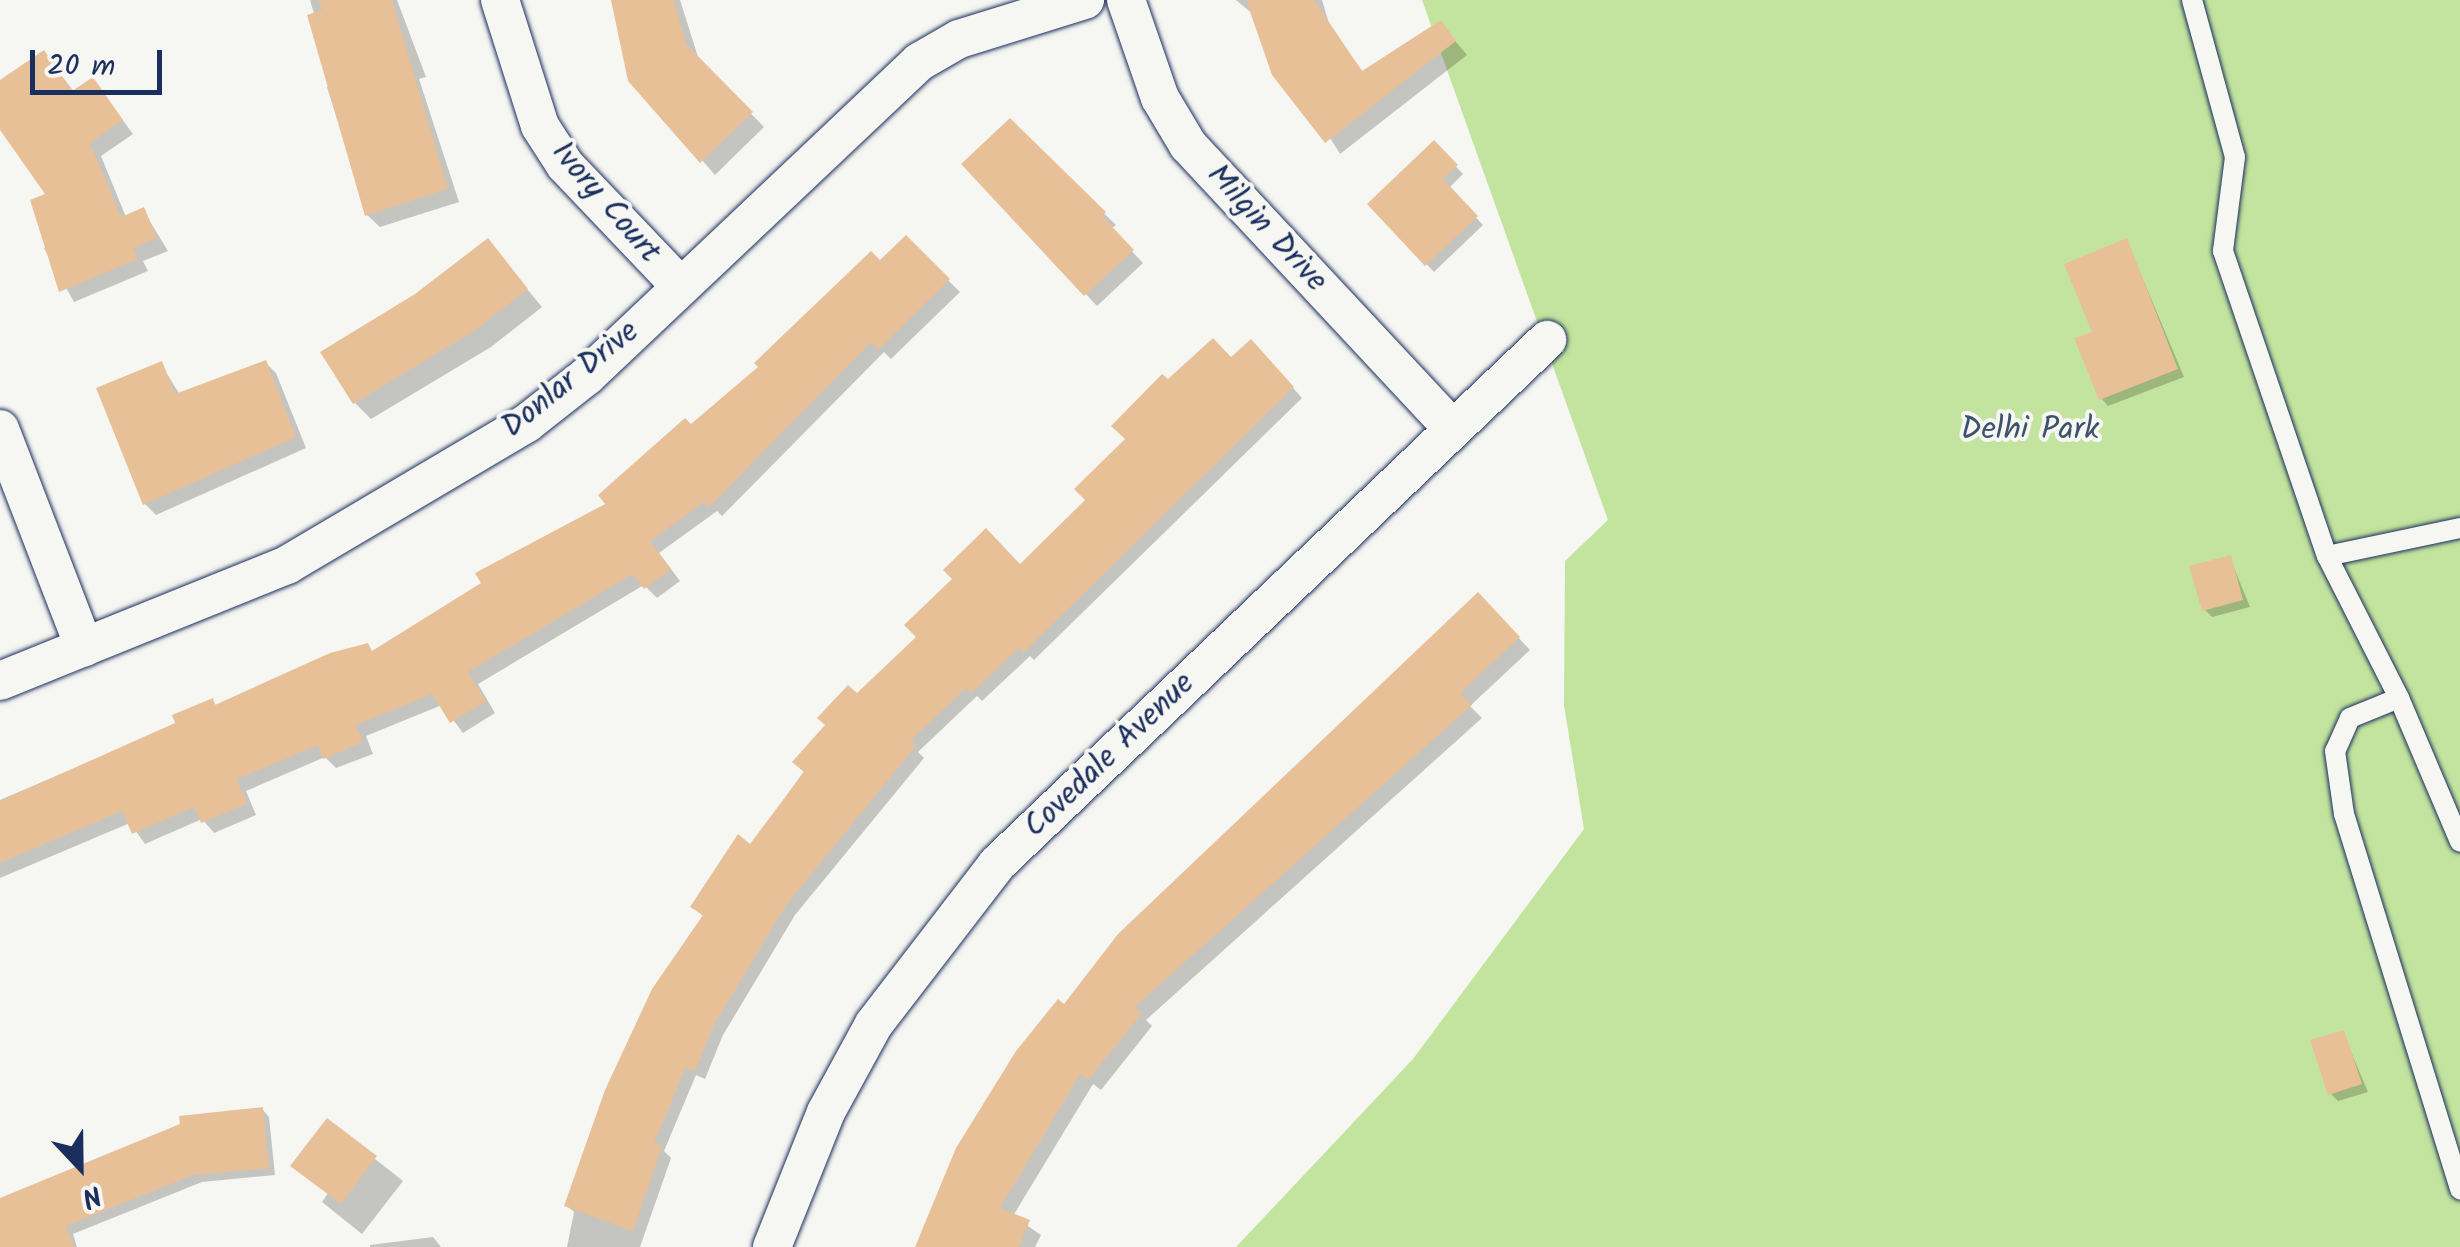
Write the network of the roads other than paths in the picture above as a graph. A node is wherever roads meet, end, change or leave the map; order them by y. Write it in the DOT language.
graph roads {
  1 [pos="500,0"];
  2 [pos="1085,0"];
  3 [pos="1126,0"];
  4 [pos="2192,0"];
  5 [pos="680,288"];
  6 [pos="1547,340"];
  7 [pos="0,429"];
  8 [pos="1453,429"];
  9 [pos="2460,528"];
  10 [pos="2326,556"];
  11 [pos="84,647"];
  12 [pos="0,680"];
  13 [pos="2399,698"];
  14 [pos="2460,842"];
  15 [pos="2460,1190"];
  16 [pos="772,1247"];
  1 -- 5 [label="street, Ivory Court"];
  2 -- 5 [label="street, Donlar Drive"];
  3 -- 8 [label="street, Milgin Drive"];
  4 -- 10 [label="lane"];
  5 -- 11 [label="street, Donlar Drive"];
  6 -- 8 [label="street, Covedale Avenue"];
  7 -- 11 [label="street"];
  8 -- 16 [label="street, Covedale Avenue"];
  9 -- 10 [label="lane"];
  10 -- 13 [label="lane"];
  11 -- 12 [label="street, Donlar Drive"];
  13 -- 14 [label="lane"];
  13 -- 15 [label="lane"];
}
